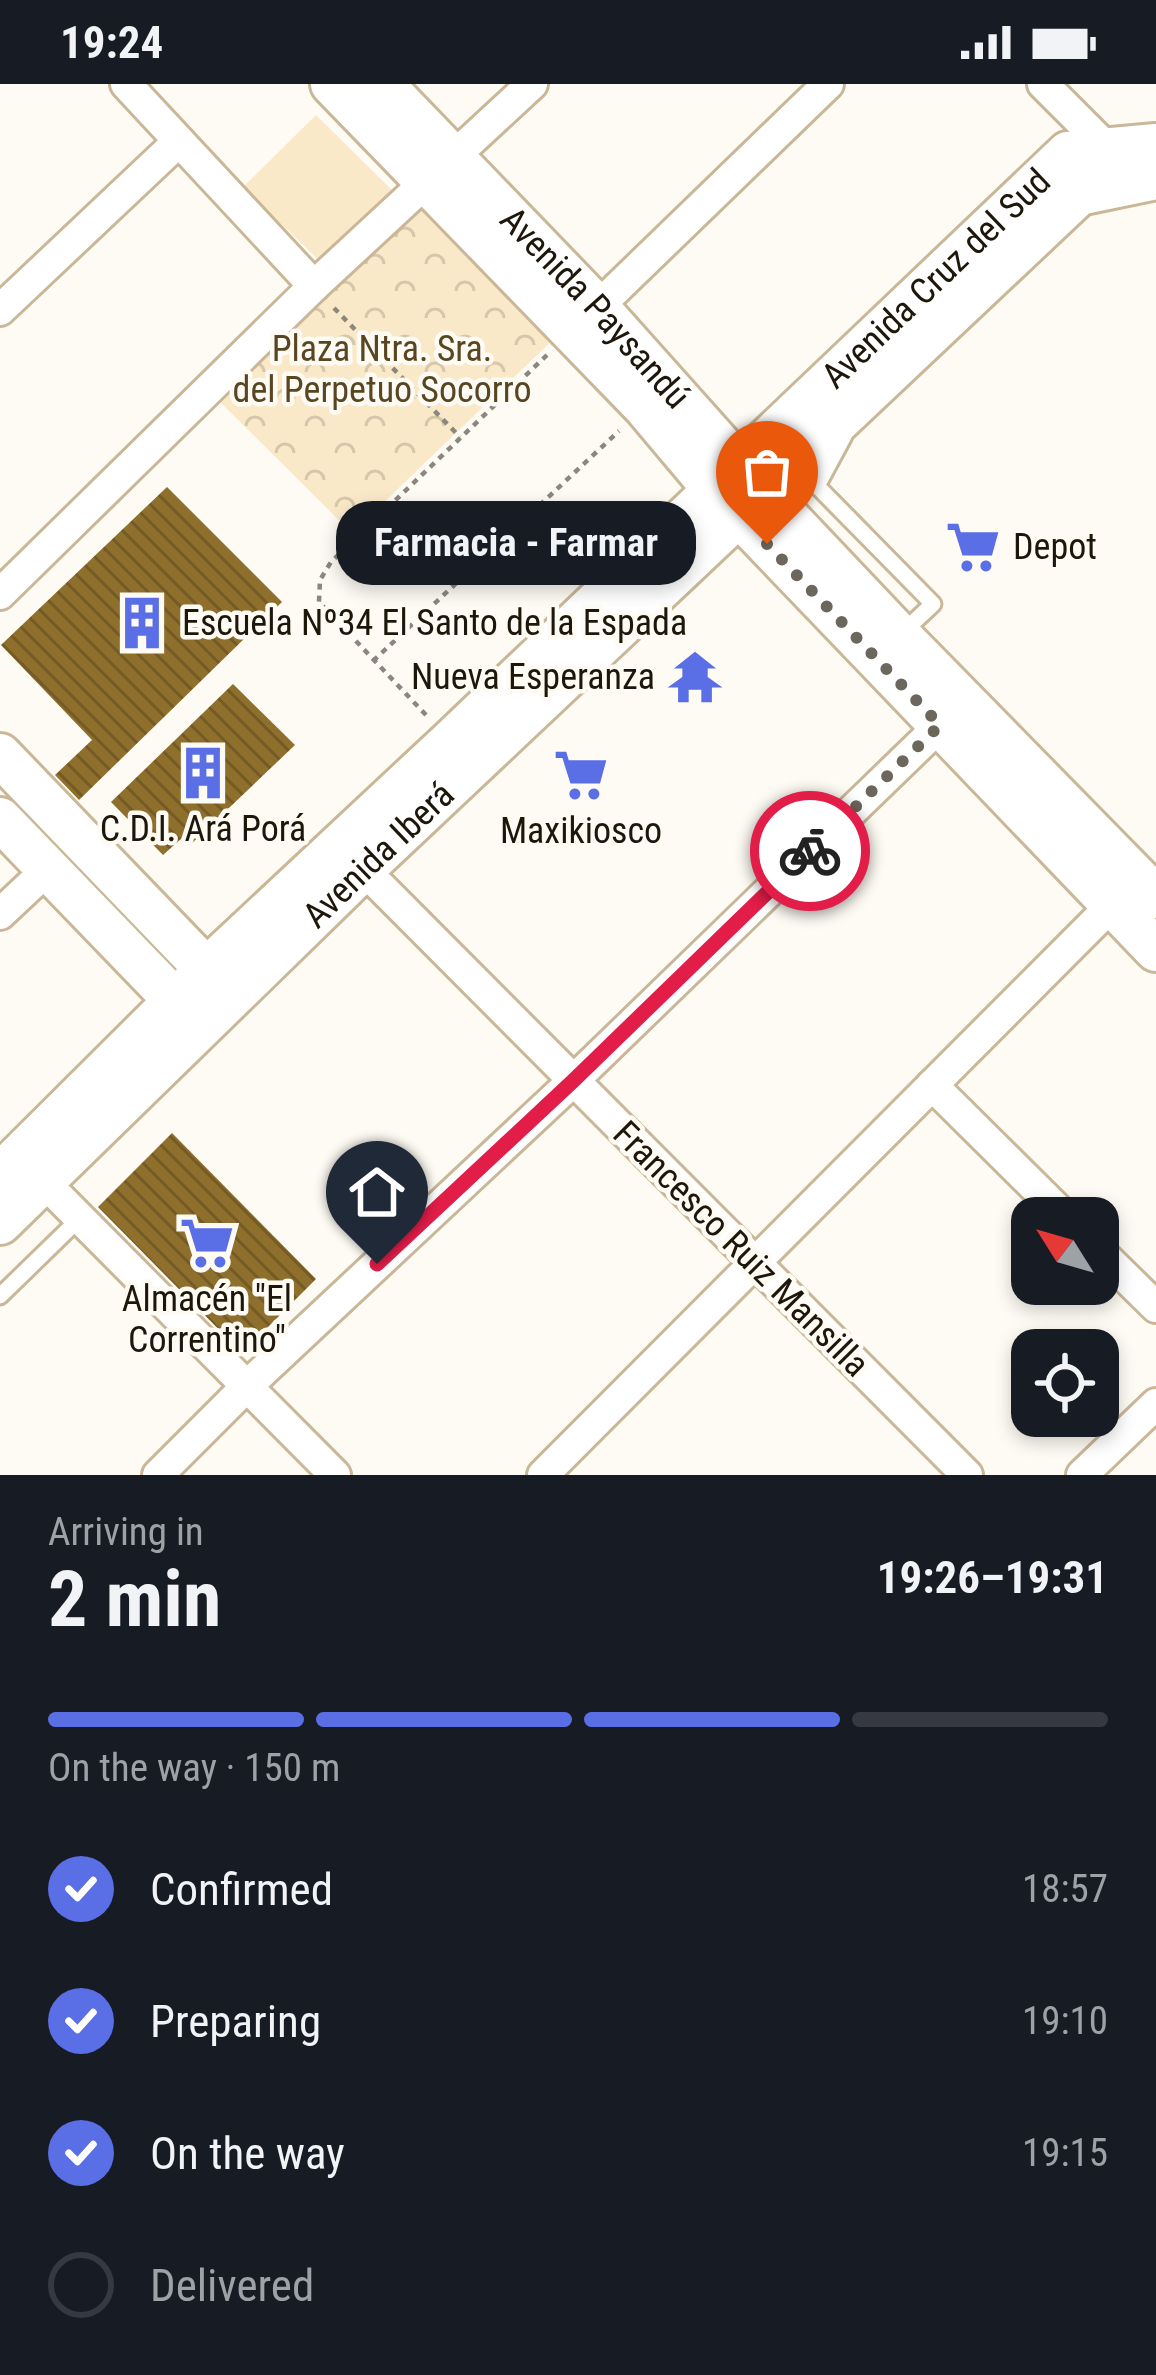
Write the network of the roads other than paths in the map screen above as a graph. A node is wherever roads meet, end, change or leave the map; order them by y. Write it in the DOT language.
graph roads {
  1 [pos="126,84"];
  2 [pos="332,84"];
  3 [pos="382,84"];
  4 [pos="532,84"];
  5 [pos="828,84"];
  6 [pos="1043,84"];
  7 [pos="179,141"];
  8 [pos="1156,145"];
  9 [pos="1108,149"];
  10 [pos="439,169"];
  11 [pos="1156,178"];
  12 [pos="314,286"];
  13 [pos="0,310"];
  14 [pos="584,320"];
  15 [pos="865,398"];
  16 [pos="739,490"];
  17 [pos="0,594"];
  18 [pos="899,634"];
  19 [pos="952,713"];
  20 [pos="0,755"];
  21 [pos="0,819"];
  22 [pos="47,869"];
  23 [pos="363,869"];
  24 [pos="1156,897"];
  25 [pos="1112,905"];
  26 [pos="0,914"];
  27 [pos="1156,950"];
  28 [pos="219,983"];
  29 [pos="188,1014"];
  30 [pos="573,1081"];
  31 [pos="932,1085"];
  32 [pos="0,1175"];
  33 [pos="43,1181"];
  34 [pos="1045,1197"];
  35 [pos="80,1218"];
  36 [pos="0,1223"];
  37 [pos="754,1264"];
  38 [pos="1119,1271"];
  39 [pos="0,1296"];
  40 [pos="1156,1307"];
  41 [pos="246,1387"];
  42 [pos="1156,1404"];
  43 [pos="162,1474"];
  44 [pos="335,1475"];
  45 [pos="543,1475"];
  46 [pos="967,1475"];
  47 [pos="1082,1475"];
  1 -- 7 [label="street"];
  2 -- 10 [label="main road, Avenida Paysandú"];
  3 -- 10 [label="main road, Avenida Paysandú"];
  4 -- 10 [label="street"];
  5 -- 14 [label="street"];
  6 -- 9 [label="street"];
  7 -- 12 [label="street"];
  7 -- 13 [label="street"];
  8 -- 9 [label="main road, Avenida Cruz del Sud"];
  9 -- 16 [label="main road, Avenida Cruz del Sud"];
  10 -- 12 [label="street"];
  10 -- 14 [label="main road, Avenida Paysandú"];
  11 -- 15 [label="main road, Avenida Cruz del Sud"];
  12 -- 17 [label="street"];
  14 -- 16 [label="main road, Avenida Paysandú"];
  14 -- 16 [label="main road, Avenida Paysandú"];
  15 -- 16 [label="main road, Avenida Cruz del Sud"];
  15 -- 18 [label="lane"];
  16 -- 18 [label="main road, Avenida Paysandú"];
  16 -- 19 [label="main road, Avenida Paysandú"];
  16 -- 23 [label="main road, Avenida Iberá"];
  16 -- 28 [label="main road, Avenida Iberá"];
  18 -- 19 [label="main road, Avenida Paysandú"];
  19 -- 24 [label="main road, Avenida Paysandú"];
  19 -- 25 [label="main road, Avenida Paysandú"];
  19 -- 30 [label="street"];
  20 -- 28 [label="main road"];
  21 -- 22 [label="main road"];
  22 -- 26 [label="street"];
  22 -- 29 [label="main road"];
  23 -- 28 [label="main road, Avenida Iberá"];
  23 -- 30 [label="street, Francesco Ruiz Mansilla"];
  25 -- 27 [label="main road, Avenida Paysandú"];
  25 -- 31 [label="street"];
  28 -- 29 [label="main road, Avenida Iberá"];
  29 -- 32 [label="main road, Avenida Iberá"];
  29 -- 33 [label="main road, Avenida Iberá"];
  30 -- 37 [label="street, Francesco Ruiz Mansilla"];
  30 -- 41 [label="street"];
  31 -- 34 [label="street"];
  31 -- 37 [label="street"];
  33 -- 35 [label="street"];
  33 -- 36 [label="main road, Avenida Iberá"];
  35 -- 39 [label="lane"];
  35 -- 41 [label="street"];
  37 -- 45 [label="street"];
  37 -- 46 [label="street, Francesco Ruiz Mansilla"];
  38 -- 40 [label="street"];
  41 -- 43 [label="street"];
  41 -- 44 [label="street"];
  42 -- 47 [label="street"];
}
